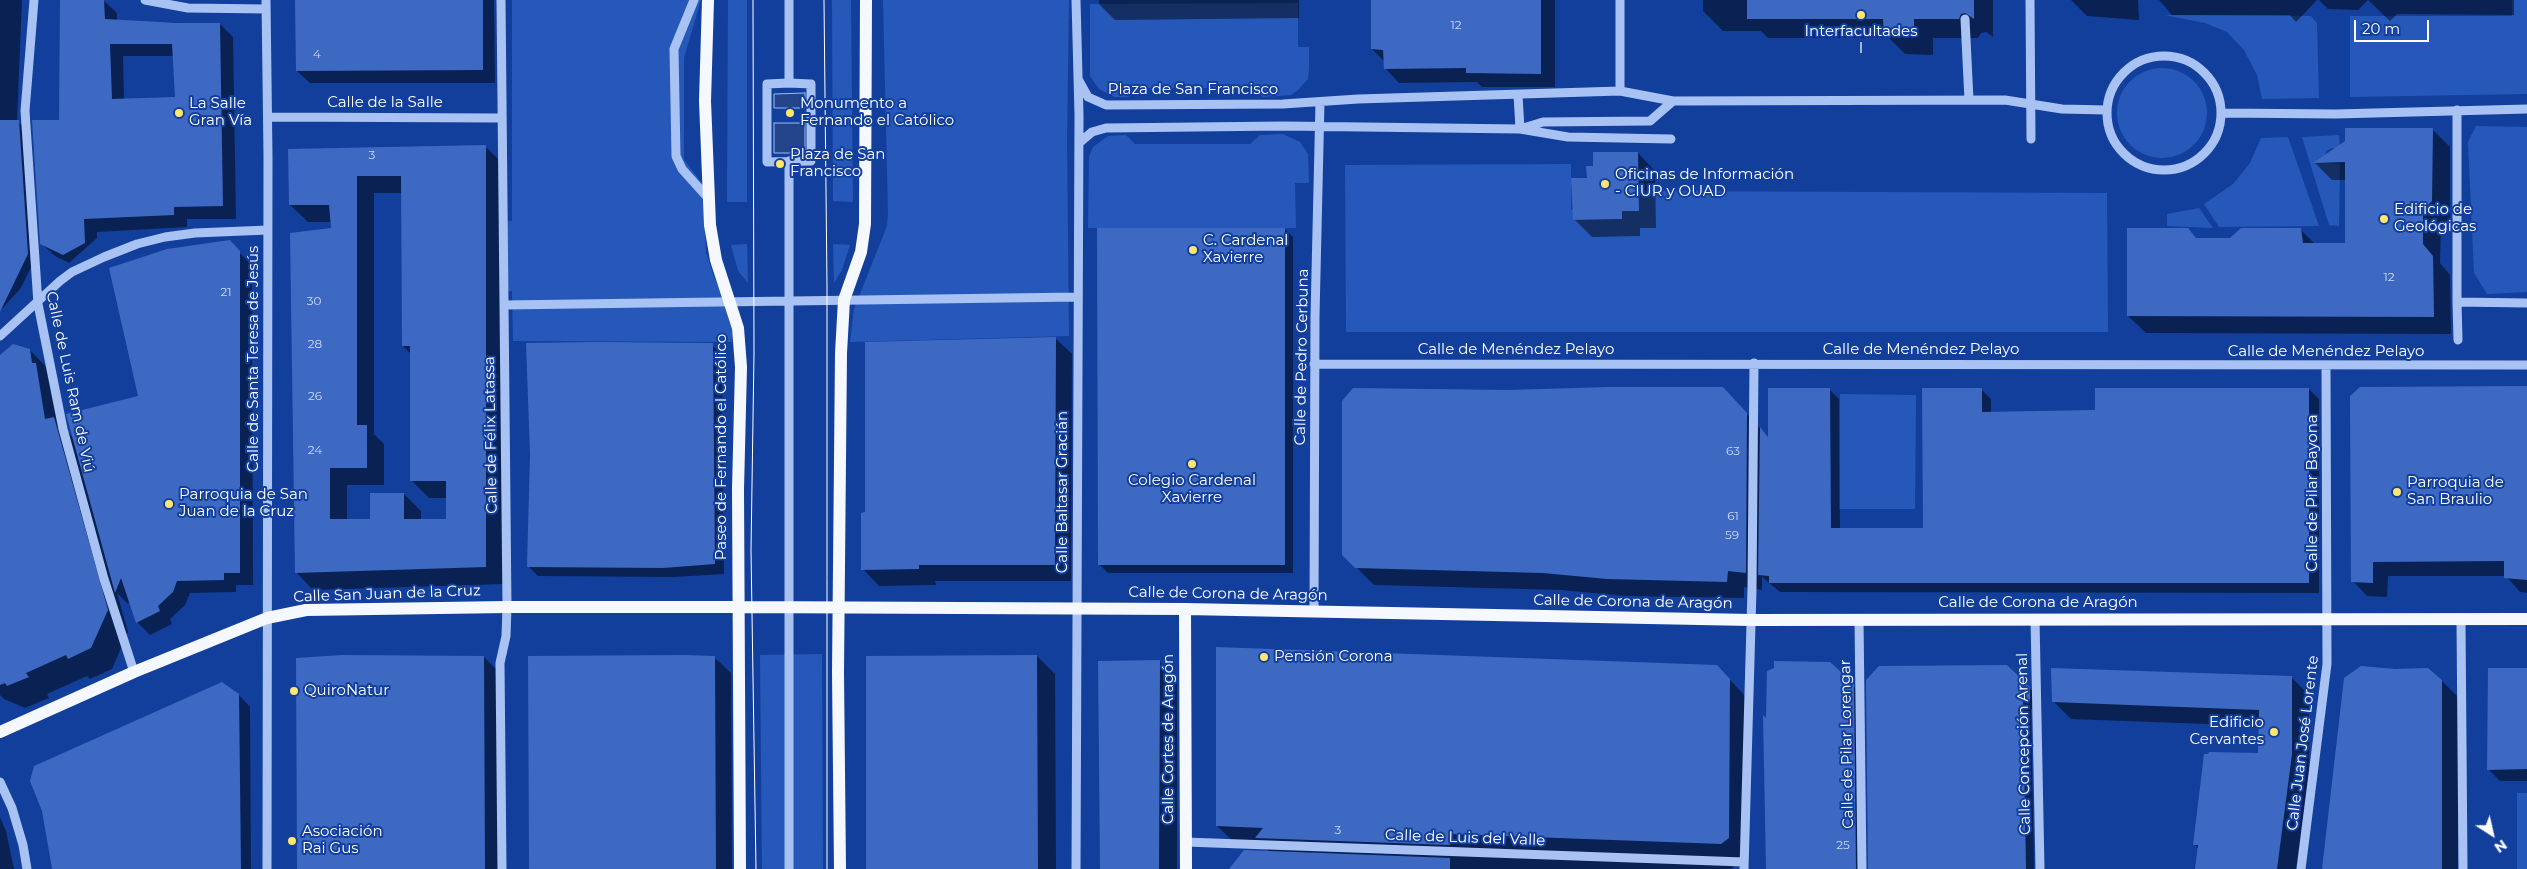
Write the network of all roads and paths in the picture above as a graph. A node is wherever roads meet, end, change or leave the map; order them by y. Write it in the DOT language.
graph roads {
  1 [pos="34,0"];
  2 [pos="145,0"];
  3 [pos="501,0"];
  4 [pos="694,0"];
  5 [pos="708,0"];
  6 [pos="789,0"];
  7 [pos="866,0"];
  8 [pos="1076,0"];
  9 [pos="1620,0"];
  10 [pos="2030,0"];
  11 [pos="266,4"];
  12 [pos="1965,19"];
  13 [pos="1078,79"];
  14 [pos="789,83"];
  15 [pos="1620,91"];
  16 [pos="1518,95"];
  17 [pos="1969,100"];
  18 [pos="1320,102"];
  19 [pos="1673,102"];
  20 [pos="2031,103"];
  21 [pos="2527,109"];
  22 [pos="2106,110"];
  23 [pos="2457,110"];
  24 [pos="2222,113"];
  25 [pos="268,117"];
  26 [pos="501,118"];
  27 [pos="1320,127"];
  28 [pos="1520,129"];
  29 [pos="1671,139"];
  30 [pos="2031,139"];
  31 [pos="1079,143"];
  32 [pos="790,161"];
  33 [pos="708,198"];
  34 [pos="268,230"];
  35 [pos="1078,297"];
  36 [pos="844,300"];
  37 [pos="730,301"];
  38 [pos="788,301"];
  39 [pos="2457,302"];
  40 [pos="2527,302"];
  41 [pos="38,304"];
  42 [pos="504,305"];
  43 [pos="0,336"];
  44 [pos="2458,340"];
  45 [pos="1754,363"];
  46 [pos="1314,364"];
  47 [pos="2527,365"];
  48 [pos="2326,367"];
  49 [pos="507,607"];
  50 [pos="738,607"];
  51 [pos="789,607"];
  52 [pos="840,608"];
  53 [pos="1077,608"];
  54 [pos="1185,609"];
  55 [pos="1314,612"];
  56 [pos="267,618"];
  57 [pos="1860,619"];
  58 [pos="2035,619"];
  59 [pos="1751,620"];
  60 [pos="2327,620"];
  61 [pos="2461,620"];
  62 [pos="2527,620"];
  63 [pos="134,672"];
  64 [pos="0,732"];
  65 [pos="0,782"];
  66 [pos="1186,842"];
  67 [pos="1744,866"];
  68 [pos="27,869"];
  69 [pos="267,869"];
  70 [pos="502,869"];
  71 [pos="740,869"];
  72 [pos="789,869"];
  73 [pos="840,869"];
  74 [pos="1076,869"];
  75 [pos="1186,869"];
  76 [pos="1862,869"];
  77 [pos="2040,869"];
  78 [pos="2301,869"];
  79 [pos="2464,869"];
  1 -- 41 [label="street, Calle de Luis Ram de Viú"];
  2 -- 11 [label="street"];
  3 -- 26 [label="street, Calle de Félix Latassa"];
  4 -- 33 [label="street"];
  5 -- 33 [label="main road, Paseo de Fernando el Católico"];
  6 -- 14 [label="street"];
  7 -- 36 [label="main road"];
  8 -- 13 [label="street, Calle Baltasar Gracián"];
  9 -- 15 [label="street"];
  10 -- 20 [label="street"];
  11 -- 25 [label="street, Calle de Santa Teresa de Jesús"];
  12 -- 17 [label="street"];
  13 -- 18 [label="street, Plaza de San Francisco"];
  13 -- 31 [label="street, Calle Baltasar Gracián"];
  14 -- 32 [label="street"];
  14 -- 32 [label="street"];
  15 -- 16 [label="street, Plaza de San Francisco"];
  15 -- 19 [label="street, Plaza de San Francisco"];
  16 -- 18 [label="street, Plaza de San Francisco"];
  16 -- 28 [label="street"];
  17 -- 19 [label="street, Plaza de San Francisco"];
  17 -- 20 [label="street, Plaza de San Francisco"];
  18 -- 27 [label="street, Calle de Pedro Cerbuna"];
  19 -- 28 [label="street"];
  20 -- 22 [label="street, Plaza de San Francisco"];
  20 -- 30 [label="street"];
  21 -- 23 [label="street"];
  22 -- 24 [label="street"];
  22 -- 24 [label="street"];
  23 -- 24 [label="street"];
  23 -- 39 [label="street"];
  25 -- 26 [label="street, Calle de la Salle"];
  25 -- 34 [label="street, Calle de Santa Teresa de Jesús"];
  26 -- 42 [label="street, Calle de Félix Latassa"];
  27 -- 28 [label="street"];
  27 -- 31 [label="street"];
  27 -- 46 [label="street, Calle de Pedro Cerbuna"];
  28 -- 29 [label="street"];
  31 -- 35 [label="street, Calle Baltasar Gracián"];
  32 -- 38 [label="street"];
  33 -- 37 [label="main road, Paseo de Fernando el Católico"];
  34 -- 41 [label="street"];
  34 -- 56 [label="street, Calle de Santa Teresa de Jesús"];
  35 -- 36 [label="street"];
  35 -- 53 [label="street, Calle Baltasar Gracián"];
  36 -- 38 [label="street"];
  36 -- 52 [label="main road"];
  37 -- 38 [label="street"];
  37 -- 42 [label="street"];
  37 -- 50 [label="main road, Paseo de Fernando el Católico"];
  38 -- 51 [label="street"];
  39 -- 40 [label="street"];
  39 -- 44 [label="street"];
  41 -- 43 [label="street"];
  41 -- 63 [label="street, Calle de Luis Ram de Viú"];
  42 -- 49 [label="street, Calle de Félix Latassa"];
  45 -- 46 [label="street, Calle de Menéndez Pelayo"];
  45 -- 48 [label="street, Calle de Menéndez Pelayo"];
  45 -- 59 [label="street"];
  46 -- 55 [label="street, Calle de Pedro Cerbuna"];
  47 -- 48 [label="street, Calle de Menéndez Pelayo"];
  48 -- 60 [label="street, Calle de Pilar Bayona"];
  49 -- 50 [label="main road, Calle San Juan de la Cruz"];
  49 -- 56 [label="main road, Calle San Juan de la Cruz"];
  49 -- 70 [label="street, Calle de Félix Latassa"];
  50 -- 51 [label="main road, Calle de Corona de Aragón"];
  50 -- 71 [label="main road, Paseo de Fernando el Católico"];
  51 -- 52 [label="main road, Calle de Corona de Aragón"];
  51 -- 72 [label="street"];
  52 -- 53 [label="main road, Calle de Corona de Aragón"];
  52 -- 73 [label="main road"];
  53 -- 54 [label="main road, Calle de Corona de Aragón"];
  53 -- 74 [label="street, Calle Baltasar Gracián"];
  54 -- 55 [label="main road, Calle de Corona de Aragón"];
  54 -- 66 [label="main road, Calle Cortes de Aragón"];
  55 -- 59 [label="main road, Calle de Corona de Aragón"];
  56 -- 63 [label="main road, Calle San Juan de la Cruz"];
  56 -- 69 [label="street, Calle de Santa Teresa de Jesús"];
  57 -- 58 [label="main road, Calle de Corona de Aragón"];
  57 -- 59 [label="main road, Calle de Corona de Aragón"];
  57 -- 76 [label="street, Calle de Pilar Lorengar"];
  58 -- 60 [label="main road, Calle de Corona de Aragón"];
  58 -- 77 [label="street, Calle Concepción Arenal"];
  59 -- 67 [label="street"];
  60 -- 61 [label="main road, Calle de Corona de Aragón"];
  60 -- 78 [label="street, Calle Juan José Lorente"];
  61 -- 62 [label="main road, Calle de Corona de Aragón"];
  61 -- 79 [label="street"];
  63 -- 64 [label="main road, Calle San Juan de la Cruz"];
  65 -- 68 [label="street"];
  66 -- 67 [label="street, Calle de Luis del Valle"];
  66 -- 75 [label="main road, Calle Cortes de Aragón"];
}
